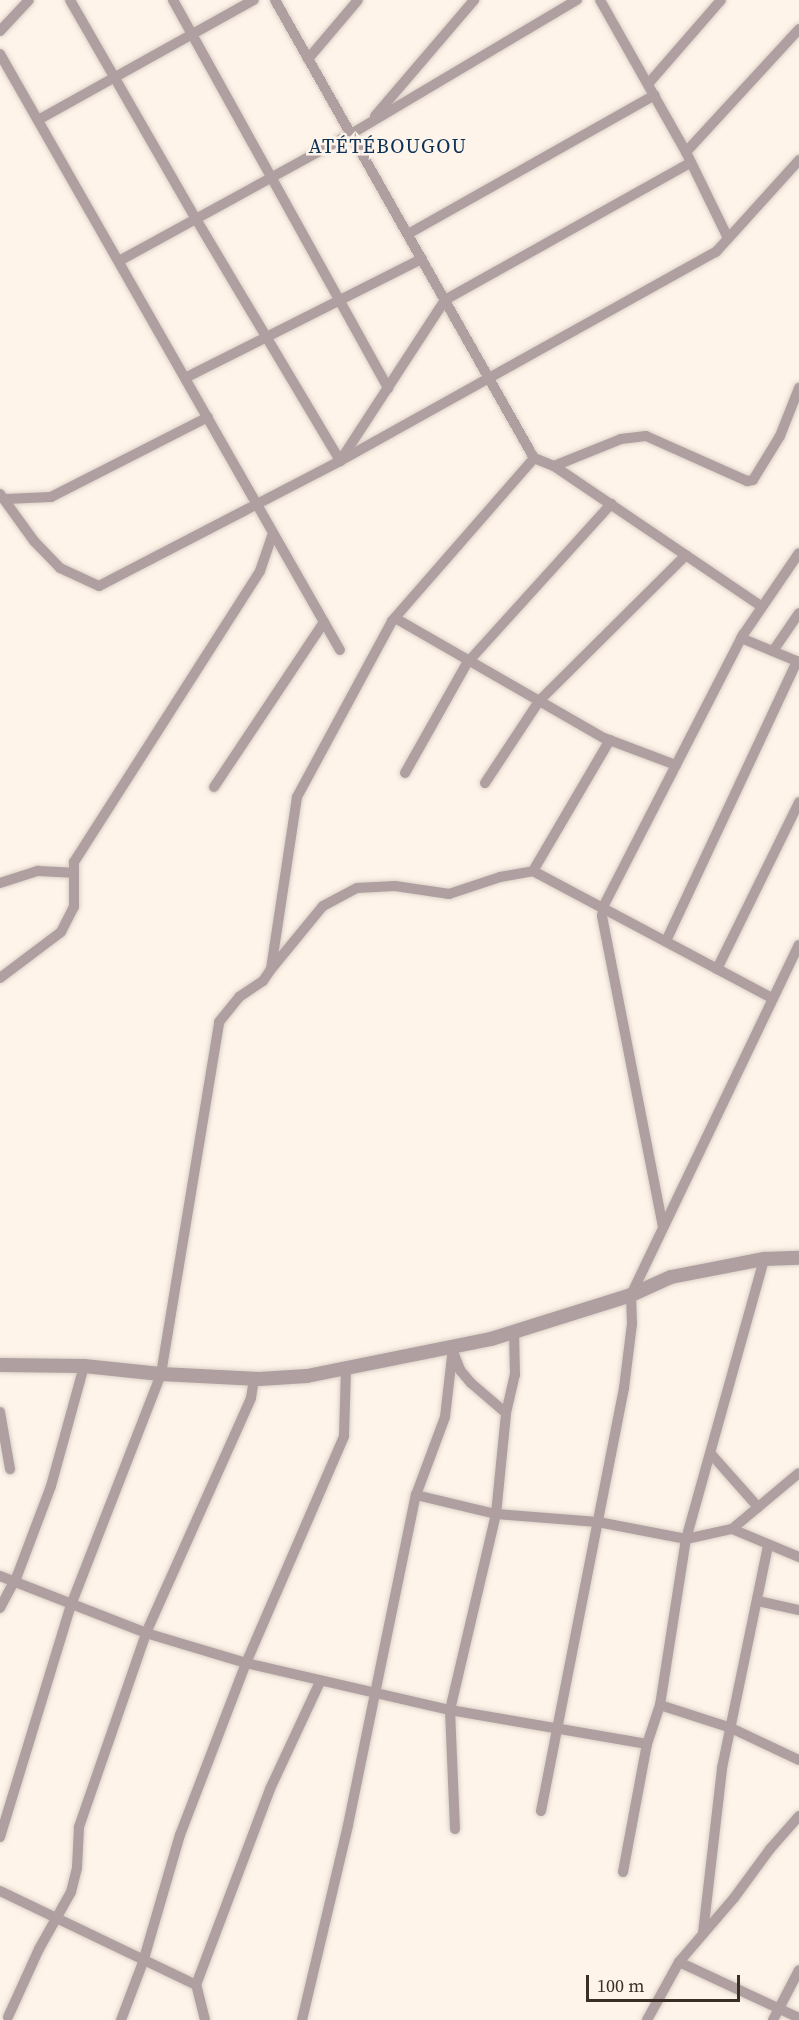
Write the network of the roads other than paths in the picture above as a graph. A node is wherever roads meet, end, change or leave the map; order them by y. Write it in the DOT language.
graph roads {
  1 [pos="70,0"];
  2 [pos="173,0"];
  3 [pos="254,0"];
  4 [pos="275,0"];
  5 [pos="358,0"];
  6 [pos="474,0"];
  7 [pos="577,0"];
  8 [pos="600,0"];
  9 [pos="721,0"];
  10 [pos="27,1"];
  11 [pos="799,29"];
  12 [pos="0,31"];
  13 [pos="192,35"];
  14 [pos="0,54"];
  15 [pos="308,59"];
  16 [pos="5,72"];
  17 [pos="115,78"];
  18 [pos="648,84"];
  19 [pos="655,95"];
  20 [pos="38,120"];
  21 [pos="368,124"];
  22 [pos="351,134"];
  23 [pos="686,152"];
  24 [pos="799,160"];
  25 [pos="690,163"];
  26 [pos="271,178"];
  27 [pos="196,219"];
  28 [pos="408,234"];
  29 [pos="728,238"];
  30 [pos="422,259"];
  31 [pos="119,261"];
  32 [pos="445,300"];
  33 [pos="339,301"];
  34 [pos="266,337"];
  35 [pos="187,377"];
  36 [pos="488,377"];
  37 [pos="388,388"];
  38 [pos="799,388"];
  39 [pos="208,417"];
  40 [pos="534,458"];
  41 [pos="340,461"];
  42 [pos="554,466"];
  43 [pos="3,496"];
  44 [pos="255,504"];
  45 [pos="611,504"];
  46 [pos="273,534"];
  47 [pos="799,553"];
  48 [pos="686,555"];
  49 [pos="762,607"];
  50 [pos="799,613"];
  51 [pos="395,618"];
  52 [pos="324,622"];
  53 [pos="741,638"];
  54 [pos="340,650"];
  55 [pos="773,651"];
  56 [pos="469,660"];
  57 [pos="798,661"];
  58 [pos="539,701"];
  59 [pos="610,740"];
  60 [pos="676,765"];
  61 [pos="405,774"];
  62 [pos="485,783"];
  63 [pos="214,787"];
  64 [pos="799,802"];
  65 [pos="533,871"];
  66 [pos="73,873"];
  67 [pos="0,883"];
  68 [pos="604,909"];
  69 [pos="666,941"];
  70 [pos="799,945"];
  71 [pos="271,969"];
  72 [pos="717,969"];
  73 [pos="0,978"];
  74 [pos="772,998"];
  75 [pos="663,1227"];
  76 [pos="799,1258"];
  77 [pos="764,1259"];
  78 [pos="631,1295"];
  79 [pos="514,1332"];
  80 [pos="453,1348"];
  81 [pos="0,1365"];
  82 [pos="84,1366"];
  83 [pos="346,1368"];
  84 [pos="161,1374"];
  85 [pos="254,1378"];
  86 [pos="0,1412"];
  87 [pos="506,1413"];
  88 [pos="711,1454"];
  89 [pos="10,1469"];
  90 [pos="799,1473"];
  91 [pos="416,1495"];
  92 [pos="758,1508"];
  93 [pos="496,1514"];
  94 [pos="598,1522"];
  95 [pos="732,1529"];
  96 [pos="686,1539"];
  97 [pos="768,1545"];
  98 [pos="799,1557"];
  99 [pos="0,1576"];
  100 [pos="13,1583"];
  101 [pos="758,1601"];
  102 [pos="71,1605"];
  103 [pos="0,1608"];
  104 [pos="799,1610"];
  105 [pos="146,1633"];
  106 [pos="246,1663"];
  107 [pos="320,1682"];
  108 [pos="376,1694"];
  109 [pos="660,1705"];
  110 [pos="450,1710"];
  111 [pos="557,1726"];
  112 [pos="731,1728"];
  113 [pos="647,1744"];
  114 [pos="799,1760"];
  115 [pos="541,1811"];
  116 [pos="799,1816"];
  117 [pos="455,1830"];
  118 [pos="0,1837"];
  119 [pos="623,1872"];
  120 [pos="0,1891"];
  121 [pos="56,1918"];
  122 [pos="703,1933"];
  123 [pos="143,1960"];
  124 [pos="679,1962"];
  125 [pos="799,1970"];
  126 [pos="196,1985"];
  127 [pos="779,2008"];
  128 [pos="8,2016"];
  129 [pos="799,2018"];
  130 [pos="121,2020"];
  131 [pos="205,2020"];
  132 [pos="302,2020"];
  133 [pos="647,2020"];
  134 [pos="773,2020"];
  1 -- 17 [label="street"];
  2 -- 13 [label="street"];
  3 -- 13 [label="street"];
  4 -- 15 [label="street"];
  5 -- 15 [label="street"];
  6 -- 21 [label="street"];
  7 -- 21 [label="street"];
  8 -- 18 [label="street"];
  9 -- 18 [label="street"];
  10 -- 12 [label="street"];
  11 -- 23 [label="street"];
  13 -- 17 [label="street"];
  13 -- 26 [label="street"];
  14 -- 16 [label="street"];
  15 -- 22 [label="street"];
  16 -- 20 [label="street"];
  17 -- 20 [label="street"];
  17 -- 27 [label="street"];
  18 -- 19 [label="street"];
  19 -- 23 [label="street"];
  19 -- 28 [label="street"];
  20 -- 31 [label="street"];
  21 -- 22 [label="street"];
  22 -- 26 [label="street"];
  22 -- 28 [label="street"];
  23 -- 25 [label="street"];
  24 -- 29 [label="street"];
  25 -- 29 [label="street"];
  25 -- 32 [label="street"];
  26 -- 27 [label="street"];
  26 -- 33 [label="street"];
  27 -- 31 [label="street"];
  27 -- 34 [label="street"];
  28 -- 30 [label="street"];
  29 -- 36 [label="street"];
  30 -- 32 [label="street"];
  30 -- 33 [label="street"];
  31 -- 35 [label="street"];
  32 -- 36 [label="street"];
  32 -- 37 [label="street"];
  33 -- 34 [label="street"];
  33 -- 37 [label="street"];
  34 -- 35 [label="street"];
  34 -- 41 [label="street"];
  35 -- 39 [label="street"];
  36 -- 40 [label="street"];
  36 -- 41 [label="street"];
  37 -- 41 [label="street"];
  38 -- 42 [label="street"];
  39 -- 43 [label="street"];
  39 -- 44 [label="street"];
  40 -- 42 [label="street"];
  40 -- 51 [label="street"];
  41 -- 44 [label="street"];
  42 -- 45 [label="street"];
  43 -- 44 [label="street"];
  44 -- 46 [label="street"];
  45 -- 48 [label="street"];
  45 -- 56 [label="street"];
  46 -- 52 [label="street"];
  46 -- 66 [label="street"];
  47 -- 49 [label="street"];
  48 -- 49 [label="street"];
  48 -- 58 [label="street"];
  49 -- 53 [label="street"];
  50 -- 55 [label="street"];
  51 -- 56 [label="street"];
  51 -- 71 [label="street"];
  52 -- 54 [label="street"];
  52 -- 63 [label="street"];
  53 -- 55 [label="street"];
  53 -- 60 [label="street"];
  55 -- 57 [label="street"];
  56 -- 58 [label="street"];
  56 -- 61 [label="street"];
  57 -- 69 [label="street"];
  58 -- 59 [label="street"];
  58 -- 62 [label="street"];
  59 -- 60 [label="street"];
  59 -- 65 [label="street"];
  60 -- 68 [label="street"];
  64 -- 72 [label="street"];
  65 -- 68 [label="street"];
  65 -- 71 [label="street"];
  66 -- 67 [label="street"];
  66 -- 73 [label="street"];
  68 -- 69 [label="street"];
  68 -- 75 [label="street"];
  69 -- 72 [label="street"];
  70 -- 74 [label="street"];
  71 -- 84 [label="street"];
  72 -- 74 [label="street"];
  74 -- 75 [label="street"];
  75 -- 78 [label="street"];
  76 -- 77 [label="street"];
  77 -- 78 [label="street"];
  77 -- 88 [label="street"];
  78 -- 79 [label="street"];
  78 -- 94 [label="street"];
  79 -- 80 [label="street"];
  79 -- 87 [label="street"];
  80 -- 83 [label="street"];
  80 -- 87 [label="street"];
  80 -- 91 [label="street"];
  81 -- 82 [label="street"];
  82 -- 84 [label="street"];
  82 -- 100 [label="street"];
  83 -- 85 [label="street"];
  83 -- 106 [label="street"];
  84 -- 85 [label="street"];
  84 -- 102 [label="street"];
  85 -- 105 [label="street"];
  86 -- 89 [label="street"];
  87 -- 93 [label="street"];
  88 -- 92 [label="street"];
  88 -- 96 [label="street"];
  90 -- 92 [label="street"];
  91 -- 93 [label="street"];
  91 -- 108 [label="street"];
  92 -- 95 [label="street"];
  93 -- 94 [label="street"];
  93 -- 110 [label="street"];
  94 -- 96 [label="street"];
  94 -- 111 [label="street"];
  95 -- 96 [label="street"];
  95 -- 97 [label="street"];
  96 -- 109 [label="street"];
  97 -- 98 [label="street"];
  97 -- 101 [label="street"];
  99 -- 100 [label="street"];
  100 -- 102 [label="street"];
  100 -- 103 [label="street"];
  101 -- 104 [label="street"];
  101 -- 112 [label="street"];
  102 -- 105 [label="street"];
  102 -- 118 [label="street"];
  105 -- 106 [label="street"];
  105 -- 121 [label="street"];
  106 -- 107 [label="street"];
  106 -- 123 [label="street"];
  107 -- 108 [label="street"];
  107 -- 126 [label="street"];
  108 -- 110 [label="street"];
  108 -- 132 [label="street"];
  109 -- 112 [label="street"];
  109 -- 113 [label="street"];
  110 -- 111 [label="street"];
  110 -- 117 [label="street"];
  111 -- 113 [label="street"];
  111 -- 115 [label="street"];
  112 -- 114 [label="street"];
  112 -- 122 [label="street"];
  113 -- 119 [label="street"];
  116 -- 122 [label="street"];
  120 -- 121 [label="street"];
  121 -- 123 [label="street"];
  121 -- 128 [label="street"];
  122 -- 124 [label="street"];
  123 -- 126 [label="street"];
  123 -- 130 [label="street"];
  124 -- 127 [label="street"];
  124 -- 133 [label="street"];
  125 -- 127 [label="street"];
  126 -- 131 [label="street"];
  127 -- 129 [label="street"];
  127 -- 134 [label="street"];
}
